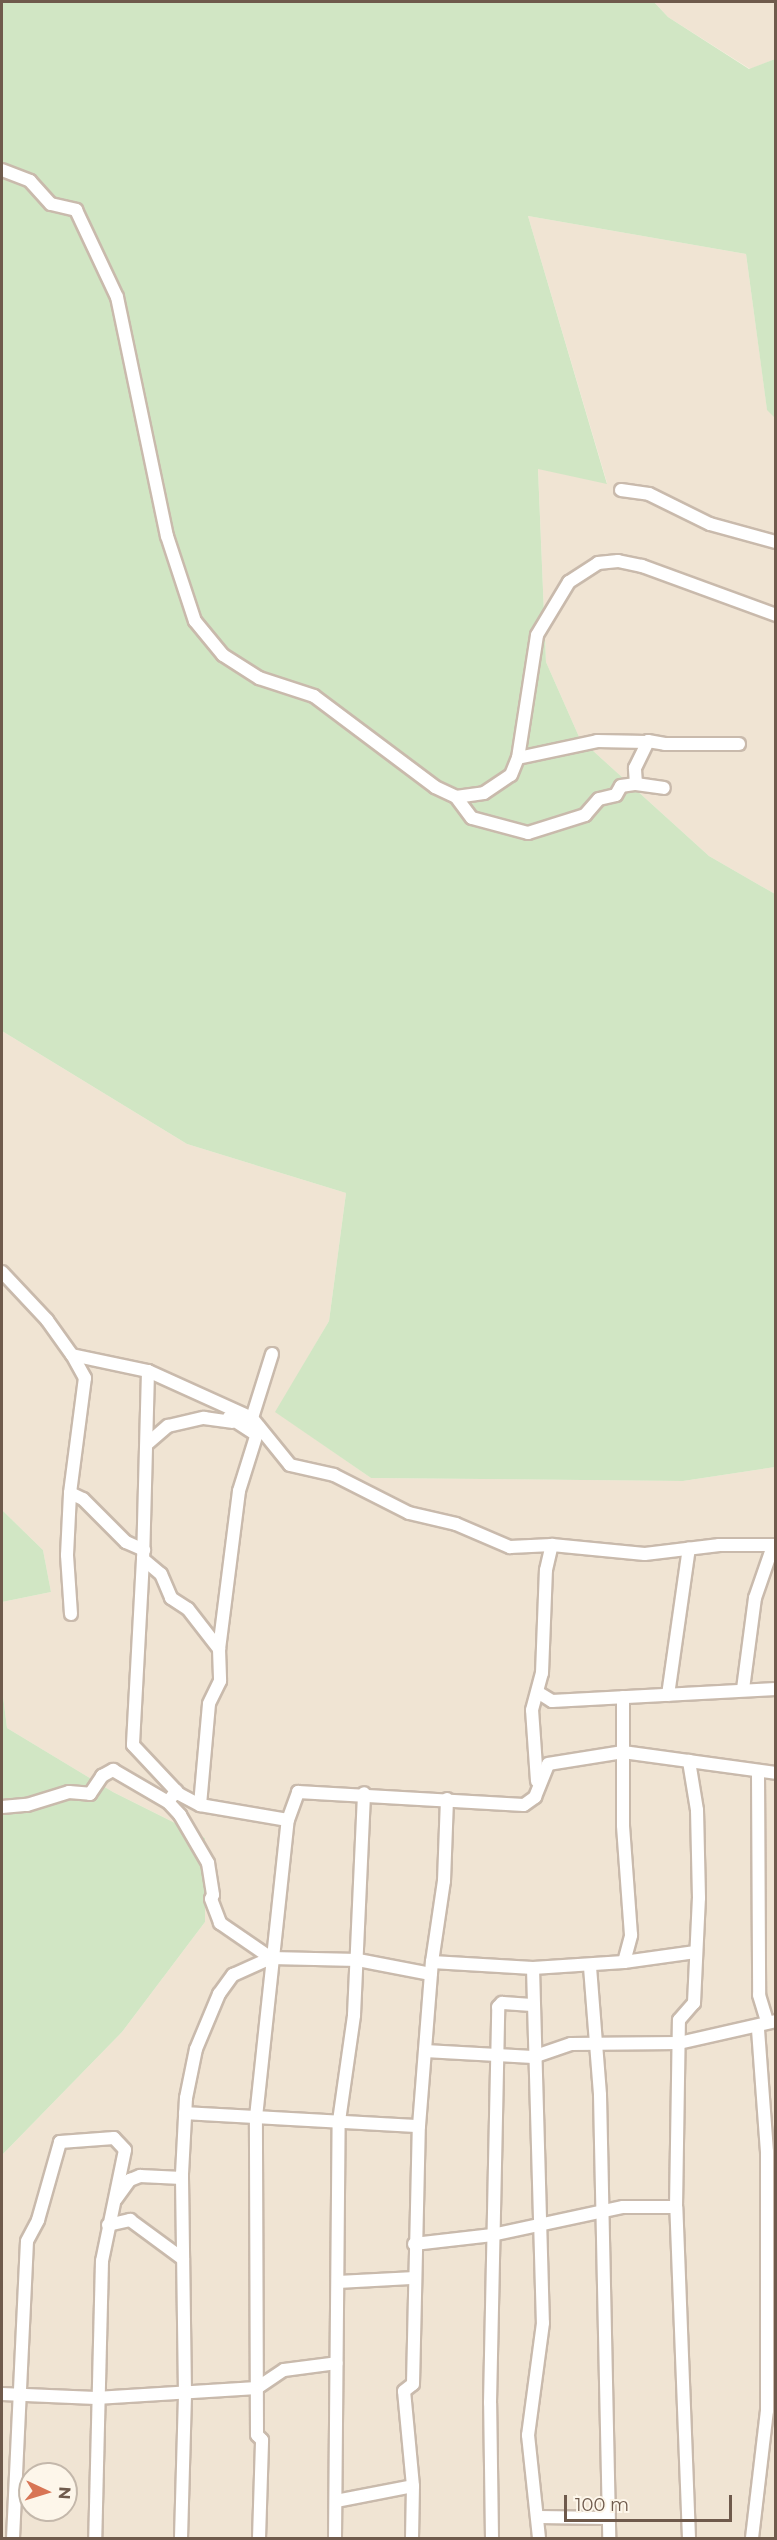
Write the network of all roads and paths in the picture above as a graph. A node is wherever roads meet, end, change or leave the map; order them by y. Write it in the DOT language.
graph roads {
  1 [pos="2,170"];
  2 [pos="621,490"];
  3 [pos="776,542"];
  4 [pos="776,615"];
  5 [pos="647,742"];
  6 [pos="739,744"];
  7 [pos="518,758"];
  8 [pos="636,784"];
  9 [pos="664,788"];
  10 [pos="456,797"];
  11 [pos="2,1272"];
  12 [pos="272,1354"];
  13 [pos="72,1356"];
  14 [pos="148,1371"];
  15 [pos="220,1403"];
  16 [pos="232,1422"];
  17 [pos="256,1427"];
  18 [pos="147,1444"];
  19 [pos="70,1493"];
  20 [pos="552,1545"];
  21 [pos="774,1546"];
  22 [pos="689,1548"];
  23 [pos="144,1555"];
  24 [pos="71,1614"];
  25 [pos="219,1648"];
  26 [pos="743,1689"];
  27 [pos="776,1689"];
  28 [pos="539,1693"];
  29 [pos="668,1695"];
  30 [pos="623,1697"];
  31 [pos="623,1752"];
  32 [pos="689,1761"];
  33 [pos="758,1773"];
  34 [pos="776,1773"];
  35 [pos="538,1786"];
  36 [pos="176,1791"];
  37 [pos="364,1793"];
  38 [pos="447,1799"];
  39 [pos="168,1802"];
  40 [pos="200,1805"];
  41 [pos="2,1807"];
  42 [pos="288,1820"];
  43 [pos="695,1952"];
  44 [pos="271,1958"];
  45 [pos="358,1960"];
  46 [pos="624,1962"];
  47 [pos="590,1967"];
  48 [pos="431,1968"];
  49 [pos="533,1968"];
  50 [pos="533,2005"];
  51 [pos="767,2024"];
  52 [pos="596,2042"];
  53 [pos="679,2043"];
  54 [pos="425,2051"];
  55 [pos="495,2056"];
  56 [pos="533,2057"];
  57 [pos="185,2114"];
  58 [pos="256,2117"];
  59 [pos="339,2121"];
  60 [pos="419,2126"];
  61 [pos="182,2178"];
  62 [pos="116,2199"];
  63 [pos="676,2206"];
  64 [pos="600,2214"];
  65 [pos="541,2222"];
  66 [pos="108,2225"];
  67 [pos="492,2235"];
  68 [pos="414,2244"];
  69 [pos="183,2259"];
  70 [pos="414,2278"];
  71 [pos="339,2282"];
  72 [pos="337,2363"];
  73 [pos="257,2388"];
  74 [pos="185,2393"];
  75 [pos="2,2394"];
  76 [pos="20,2396"];
  77 [pos="96,2398"];
  78 [pos="771,2408"];
  79 [pos="412,2486"];
  80 [pos="336,2501"];
  81 [pos="539,2517"];
  82 [pos="608,2518"];
  83 [pos="13,2538"];
  84 [pos="95,2538"];
  85 [pos="181,2538"];
  86 [pos="259,2538"];
  87 [pos="335,2538"];
  88 [pos="412,2538"];
  89 [pos="492,2538"];
  90 [pos="539,2538"];
  91 [pos="609,2538"];
  92 [pos="689,2538"];
  93 [pos="752,2538"];
  1 -- 10 [label="street"];
  2 -- 3 [label="street"];
  4 -- 7 [label="street"];
  5 -- 6 [label="street"];
  5 -- 7 [label="street"];
  5 -- 8 [label="street"];
  7 -- 10 [label="street"];
  8 -- 9 [label="street"];
  8 -- 10 [label="street"];
  11 -- 13 [label="street"];
  12 -- 17 [label="street"];
  13 -- 14 [label="street"];
  13 -- 19 [label="street"];
  14 -- 15 [label="street"];
  14 -- 18 [label="street"];
  15 -- 16 [label="street"];
  15 -- 17 [label="street"];
  16 -- 17 [label="street"];
  16 -- 18 [label="street"];
  17 -- 20 [label="street"];
  17 -- 25 [label="street"];
  18 -- 23 [label="street"];
  19 -- 23 [label="street"];
  19 -- 24 [label="street"];
  20 -- 22 [label="street"];
  20 -- 28 [label="street"];
  21 -- 22 [label="street"];
  21 -- 26 [label="street"];
  22 -- 29 [label="street"];
  23 -- 25 [label="street"];
  23 -- 36 [label="street"];
  25 -- 40 [label="street"];
  26 -- 27 [label="street"];
  26 -- 29 [label="street"];
  28 -- 30 [label="street"];
  28 -- 35 [label="street"];
  29 -- 30 [label="street"];
  30 -- 31 [label="street"];
  31 -- 32 [label="street"];
  31 -- 35 [label="street"];
  31 -- 46 [label="street"];
  32 -- 33 [label="street"];
  32 -- 43 [label="street"];
  33 -- 34 [label="street"];
  33 -- 51 [label="street"];
  35 -- 38 [label="street"];
  36 -- 39 [label="street"];
  36 -- 40 [label="street"];
  37 -- 38 [label="street"];
  37 -- 42 [label="street"];
  37 -- 45 [label="street"];
  38 -- 48 [label="street"];
  39 -- 41 [label="street"];
  39 -- 44 [label="street"];
  40 -- 42 [label="street"];
  42 -- 44 [label="street"];
  43 -- 46 [label="street"];
  43 -- 53 [label="street"];
  44 -- 45 [label="street"];
  44 -- 57 [label="street"];
  44 -- 58 [label="street"];
  45 -- 48 [label="street"];
  45 -- 59 [label="street"];
  46 -- 47 [label="street"];
  47 -- 49 [label="street"];
  47 -- 52 [label="street"];
  48 -- 49 [label="street"];
  48 -- 54 [label="street"];
  49 -- 50 [label="street"];
  50 -- 55 [label="street"];
  50 -- 56 [label="street"];
  51 -- 53 [label="street"];
  51 -- 78 [label="street"];
  52 -- 53 [label="street"];
  52 -- 56 [label="street"];
  52 -- 64 [label="street"];
  53 -- 63 [label="street"];
  54 -- 55 [label="street"];
  54 -- 60 [label="street"];
  55 -- 56 [label="street"];
  55 -- 67 [label="street"];
  56 -- 65 [label="street"];
  57 -- 58 [label="street"];
  57 -- 61 [label="street"];
  58 -- 59 [label="street"];
  58 -- 73 [label="street"];
  59 -- 60 [label="street"];
  59 -- 71 [label="street"];
  60 -- 68 [label="street"];
  61 -- 62 [label="street"];
  61 -- 69 [label="street"];
  62 -- 66 [label="street"];
  62 -- 76 [label="street"];
  63 -- 64 [label="street"];
  63 -- 92 [label="street"];
  64 -- 65 [label="street"];
  64 -- 82 [label="street"];
  65 -- 67 [label="street"];
  65 -- 81 [label="street"];
  66 -- 69 [label="street"];
  66 -- 77 [label="street"];
  67 -- 68 [label="street"];
  67 -- 89 [label="street"];
  68 -- 70 [label="street"];
  69 -- 74 [label="street"];
  70 -- 71 [label="street"];
  70 -- 79 [label="street"];
  71 -- 72 [label="street"];
  72 -- 73 [label="street"];
  72 -- 80 [label="street"];
  73 -- 74 [label="street"];
  73 -- 86 [label="street"];
  74 -- 77 [label="street"];
  74 -- 85 [label="street"];
  75 -- 76 [label="street"];
  76 -- 77 [label="street"];
  76 -- 83 [label="street"];
  77 -- 84 [label="street"];
  78 -- 93 [label="street"];
  79 -- 80 [label="street"];
  79 -- 88 [label="street"];
  80 -- 87 [label="street"];
  81 -- 82 [label="street"];
  81 -- 90 [label="street"];
  82 -- 91 [label="street"];
}
